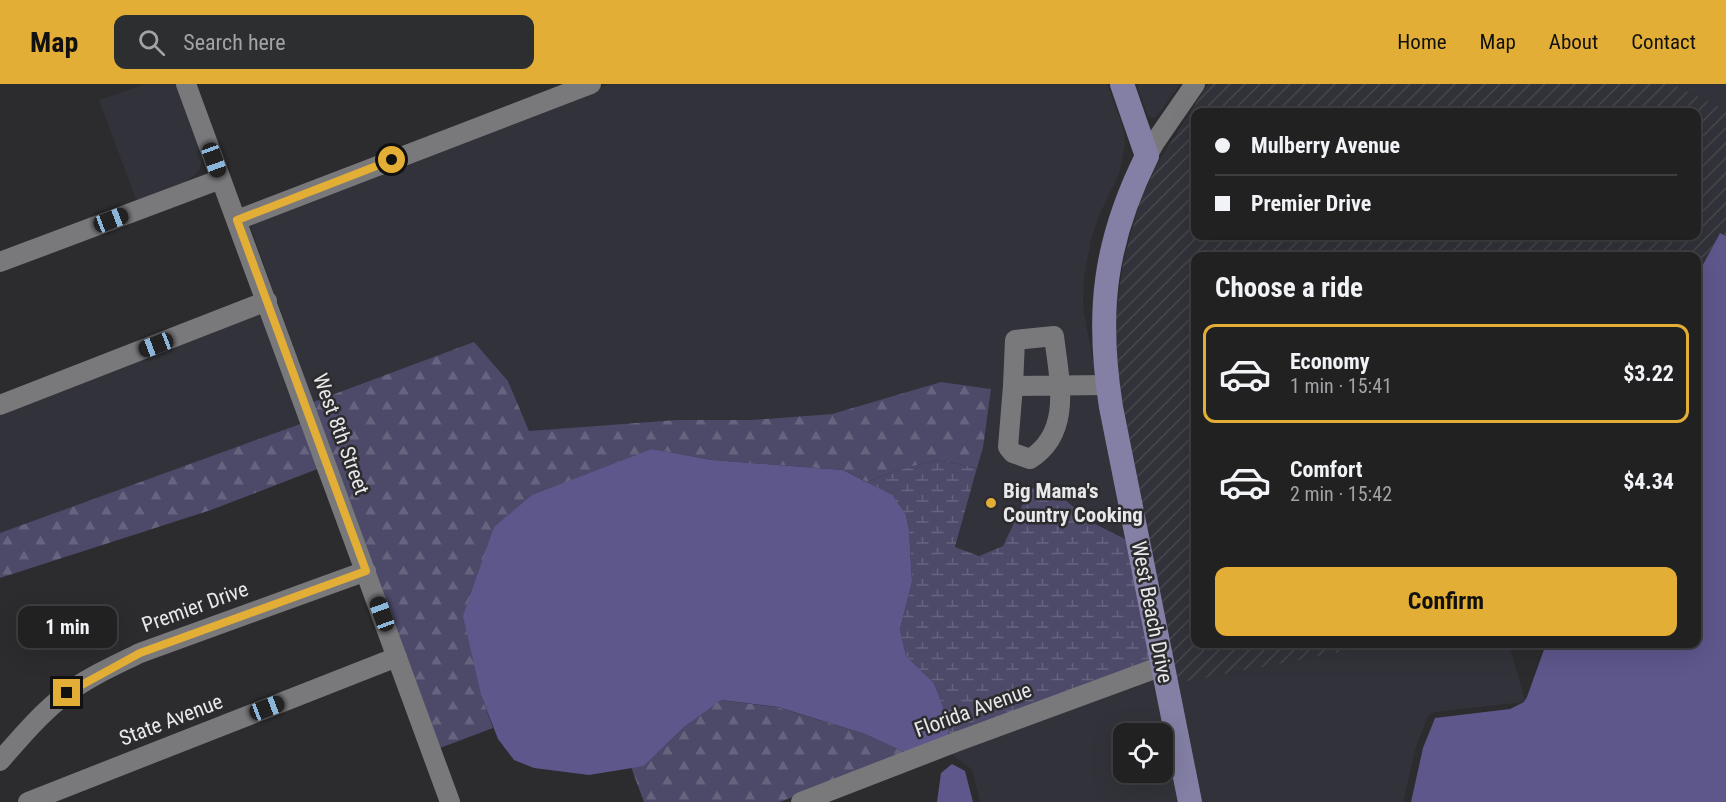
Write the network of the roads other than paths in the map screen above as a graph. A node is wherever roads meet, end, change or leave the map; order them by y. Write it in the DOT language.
graph roads {
  1 [pos="186,84"];
  2 [pos="591,84"];
  3 [pos="1122,84"];
  4 [pos="1195,84"];
  5 [pos="1147,156"];
  6 [pos="221,179"];
  7 [pos="237,220"];
  8 [pos="0,262"];
  9 [pos="267,301"];
  10 [pos="1107,385"];
  11 [pos="1013,386"];
  12 [pos="1059,387"];
  13 [pos="0,405"];
  14 [pos="366,571"];
  15 [pos="398,657"];
  16 [pos="1162,666"];
  17 [pos="0,761"];
  18 [pos="28,802"];
  19 [pos="450,802"];
  20 [pos="801,802"];
  21 [pos="1190,802"];
  1 -- 6 [label="street, West 8th Street"];
  2 -- 7 [label="street"];
  3 -- 5 [label="main road"];
  4 -- 5 [label="street, West Beach Drive"];
  5 -- 10 [label="main road, West Beach Drive"];
  6 -- 7 [label="street, West 8th Street"];
  6 -- 8 [label="street"];
  7 -- 9 [label="street, West 8th Street"];
  9 -- 13 [label="street"];
  9 -- 14 [label="street, West 8th Street"];
  10 -- 12 [label="street"];
  10 -- 16 [label="main road, West Beach Drive"];
  11 -- 12 [label="street"];
  11 -- 12 [label="street"];
  11 -- 12 [label="street"];
  14 -- 15 [label="street, West 8th Street"];
  14 -- 17 [label="street, Premier Drive"];
  15 -- 18 [label="street, State Avenue"];
  15 -- 19 [label="street, West 8th Street"];
  16 -- 20 [label="street, Florida Avenue"];
  16 -- 21 [label="main road, West Beach Drive"];
}
